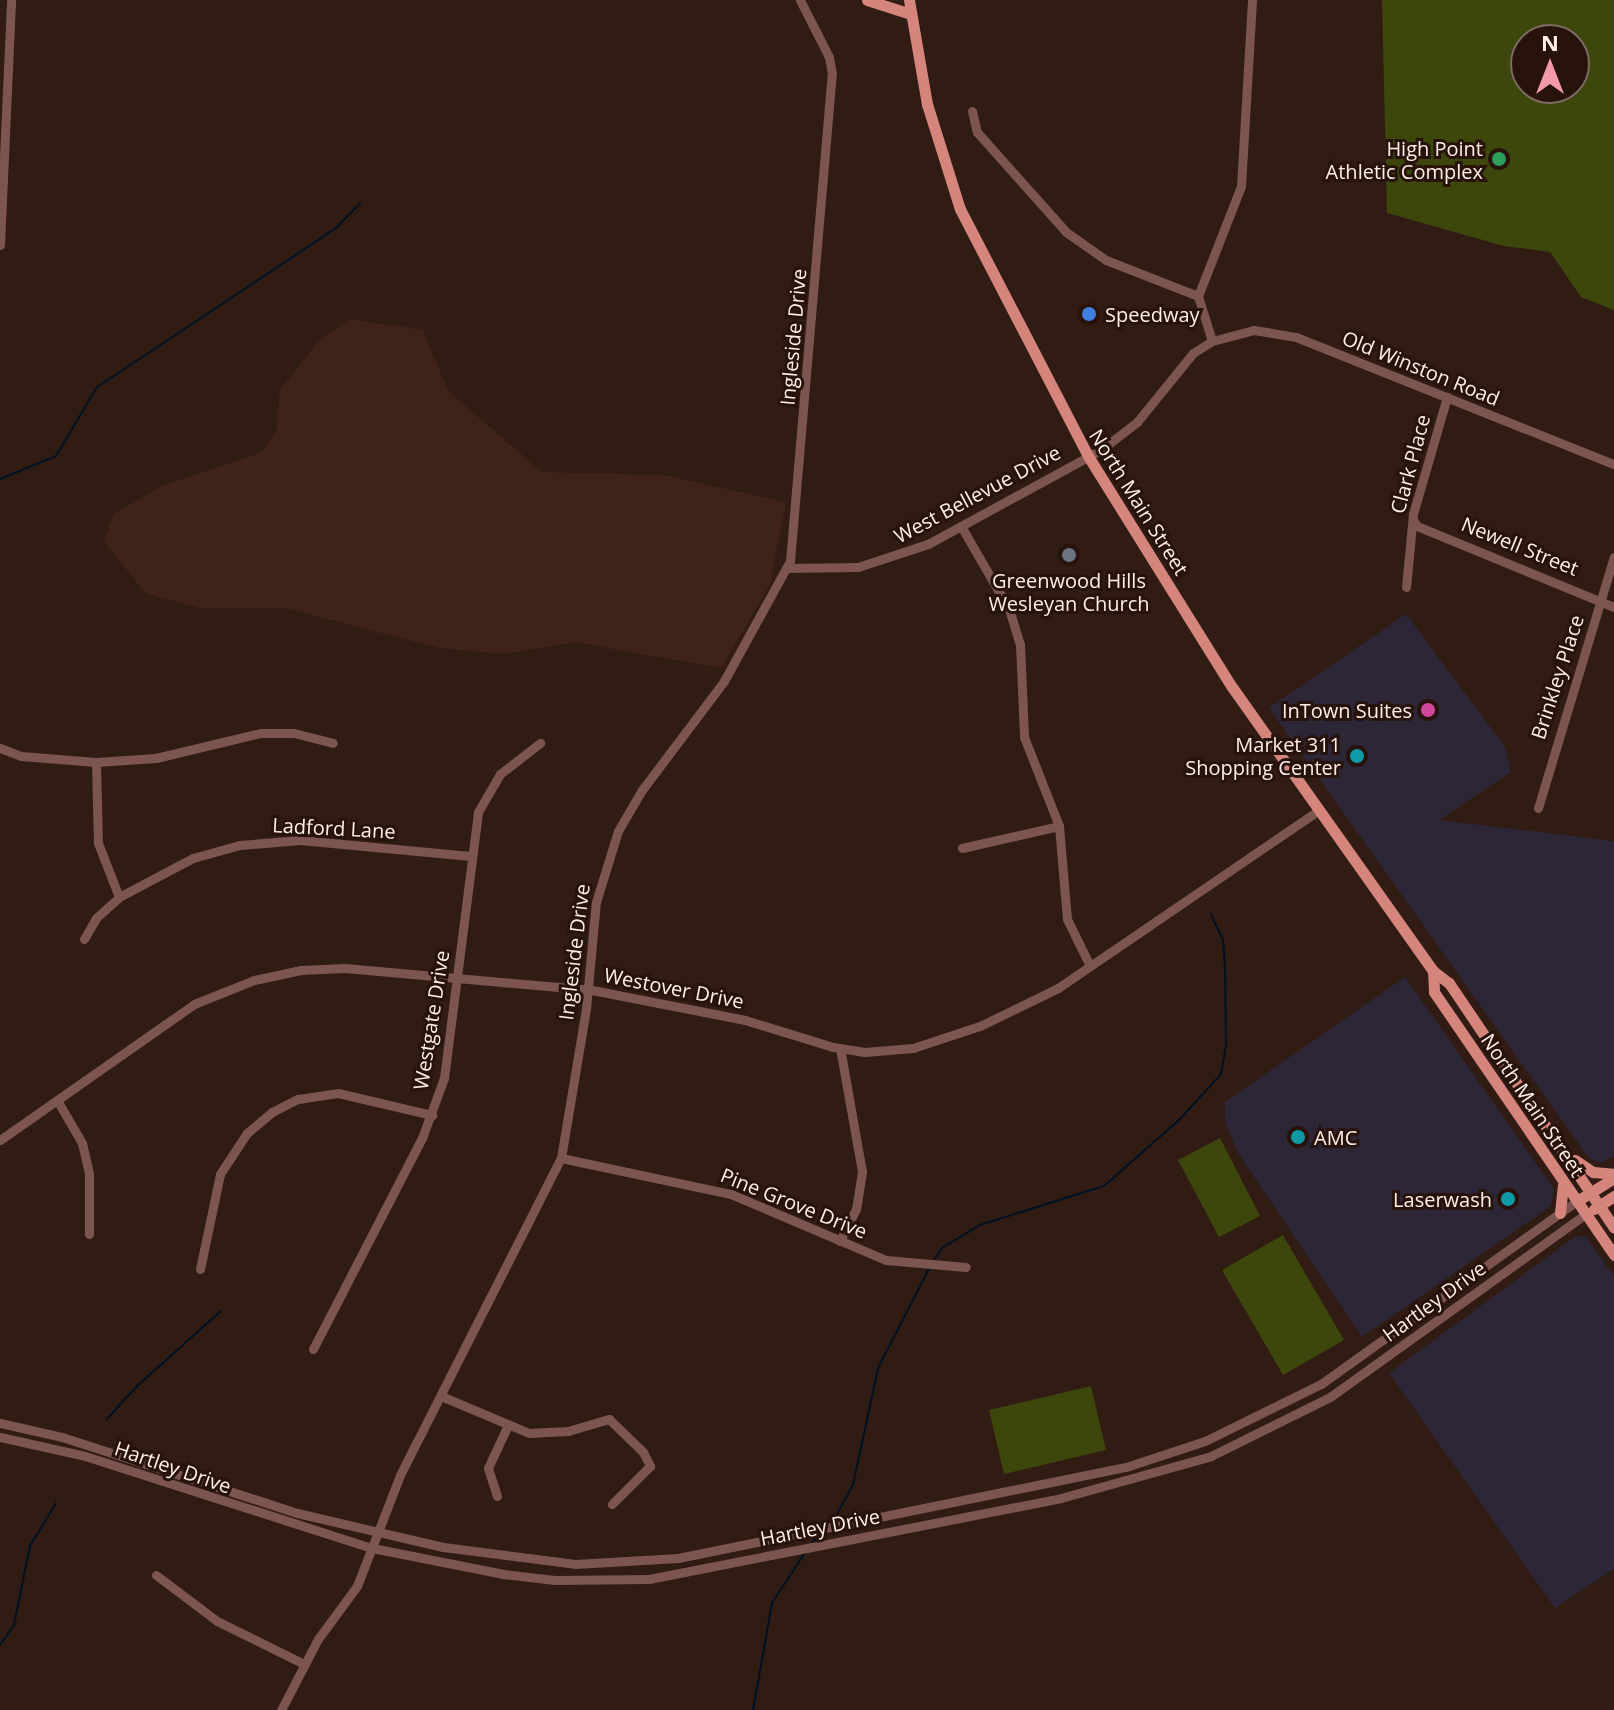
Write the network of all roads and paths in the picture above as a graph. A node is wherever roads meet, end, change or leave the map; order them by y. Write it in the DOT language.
graph roads {
  1 [pos="11,0"];
  2 [pos="800,0"];
  3 [pos="867,0"];
  4 [pos="911,0"];
  5 [pos="1252,0"];
  6 [pos="904,8"];
  7 [pos="972,111"];
  8 [pos="3,160"];
  9 [pos="0,245"];
  10 [pos="1198,296"];
  11 [pos="1212,341"];
  12 [pos="1447,397"];
  13 [pos="1088,456"];
  14 [pos="1614,464"];
  15 [pos="1413,520"];
  16 [pos="961,526"];
  17 [pos="1614,557"];
  18 [pos="787,568"];
  19 [pos="1406,587"];
  20 [pos="1601,600"];
  21 [pos="1614,607"];
  22 [pos="333,743"];
  23 [pos="540,743"];
  24 [pos="0,748"];
  25 [pos="96,762"];
  26 [pos="1538,808"];
  27 [pos="1319,810"];
  28 [pos="1059,826"];
  29 [pos="962,848"];
  30 [pos="470,856"];
  31 [pos="119,897"];
  32 [pos="84,939"];
  33 [pos="1090,966"];
  34 [pos="1433,971"];
  35 [pos="457,978"];
  36 [pos="585,989"];
  37 [pos="840,1048"];
  38 [pos="57,1100"];
  39 [pos="432,1115"];
  40 [pos="1,1136"];
  41 [pos="1565,1152"];
  42 [pos="561,1158"];
  43 [pos="1614,1176"];
  44 [pos="1563,1180"];
  45 [pos="1592,1191"];
  46 [pos="1614,1196"];
  47 [pos="1577,1201"];
  48 [pos="1600,1206"];
  49 [pos="1560,1213"];
  50 [pos="1586,1214"];
  51 [pos="1614,1228"];
  52 [pos="89,1234"];
  53 [pos="840,1241"];
  54 [pos="1614,1255"];
  55 [pos="966,1267"];
  56 [pos="200,1269"];
  57 [pos="313,1349"];
  58 [pos="441,1396"];
  59 [pos="0,1423"];
  60 [pos="507,1427"];
  61 [pos="0,1437"];
  62 [pos="497,1496"];
  63 [pos="612,1504"];
  64 [pos="379,1531"];
  65 [pos="372,1548"];
  66 [pos="156,1575"];
  67 [pos="304,1664"];
  68 [pos="281,1710"];
  1 -- 8 [label="street"];
  2 -- 18 [label="street, Ingleside Drive"];
  3 -- 6 [label="main road"];
  4 -- 6 [label="main road, North Main Street"];
  5 -- 10 [label="street"];
  6 -- 13 [label="main road, North Main Street"];
  7 -- 10 [label="street"];
  8 -- 9 [label="street"];
  10 -- 11 [label="street"];
  11 -- 12 [label="street, Old Winston Road"];
  11 -- 13 [label="street, Old Winston Road"];
  12 -- 14 [label="street, Old Winston Road"];
  12 -- 15 [label="street, Clark Place"];
  13 -- 16 [label="street, West Bellevue Drive"];
  13 -- 27 [label="main road, North Main Street"];
  15 -- 19 [label="street, Clark Place"];
  15 -- 20 [label="street, Newell Street"];
  16 -- 18 [label="street, West Bellevue Drive"];
  16 -- 28 [label="street"];
  17 -- 20 [label="street, Brinkley Place"];
  18 -- 36 [label="street, Ingleside Drive"];
  20 -- 21 [label="street, Newell Street"];
  20 -- 26 [label="street, Brinkley Place"];
  22 -- 25 [label="street"];
  23 -- 30 [label="street, Westgate Drive"];
  24 -- 25 [label="street"];
  25 -- 31 [label="street"];
  27 -- 33 [label="street, Westover Drive"];
  27 -- 34 [label="main road, North Main Street"];
  28 -- 29 [label="street"];
  28 -- 33 [label="street"];
  30 -- 31 [label="street, Ladford Lane"];
  30 -- 35 [label="street, Westgate Drive"];
  31 -- 32 [label="street, Ladford Lane"];
  33 -- 37 [label="street, Westover Drive"];
  34 -- 41 [label="main road, North Main Street"];
  34 -- 44 [label="main road, North Main Street"];
  35 -- 36 [label="street, Westover Drive"];
  35 -- 38 [label="street, Westover Drive"];
  35 -- 39 [label="street, Westgate Drive"];
  36 -- 37 [label="street, Westover Drive"];
  36 -- 42 [label="street, Ingleside Drive"];
  37 -- 53 [label="street"];
  38 -- 40 [label="street, Westover Drive"];
  38 -- 52 [label="street"];
  39 -- 56 [label="street"];
  39 -- 57 [label="street, Westgate Drive"];
  41 -- 43 [label="main road"];
  41 -- 45 [label="main road, North Main Street"];
  42 -- 53 [label="street, Pine Grove Drive"];
  42 -- 58 [label="street, Ingleside Drive"];
  43 -- 45 [label="main road"];
  44 -- 47 [label="main road, North Main Street"];
  44 -- 49 [label="main road"];
  45 -- 47 [label="main road"];
  45 -- 48 [label="main road, North Main Street"];
  46 -- 48 [label="main road"];
  47 -- 49 [label="street, Hartley Drive"];
  47 -- 50 [label="main road, North Main Street"];
  48 -- 50 [label="main road"];
  48 -- 51 [label="main road, North Main Street"];
  49 -- 64 [label="street, Hartley Drive"];
  50 -- 54 [label="main road, North Main Street"];
  50 -- 65 [label="street, Hartley Drive"];
  53 -- 55 [label="street, Pine Grove Drive"];
  58 -- 60 [label="street"];
  58 -- 64 [label="street, Ingleside Drive"];
  59 -- 64 [label="street, Hartley Drive"];
  60 -- 62 [label="street"];
  60 -- 63 [label="street"];
  61 -- 65 [label="street, Hartley Drive"];
  64 -- 65 [label="street, Ingleside Drive"];
  65 -- 67 [label="street, Ingleside Drive"];
  66 -- 67 [label="street"];
  67 -- 68 [label="street, Ingleside Drive"];
}
